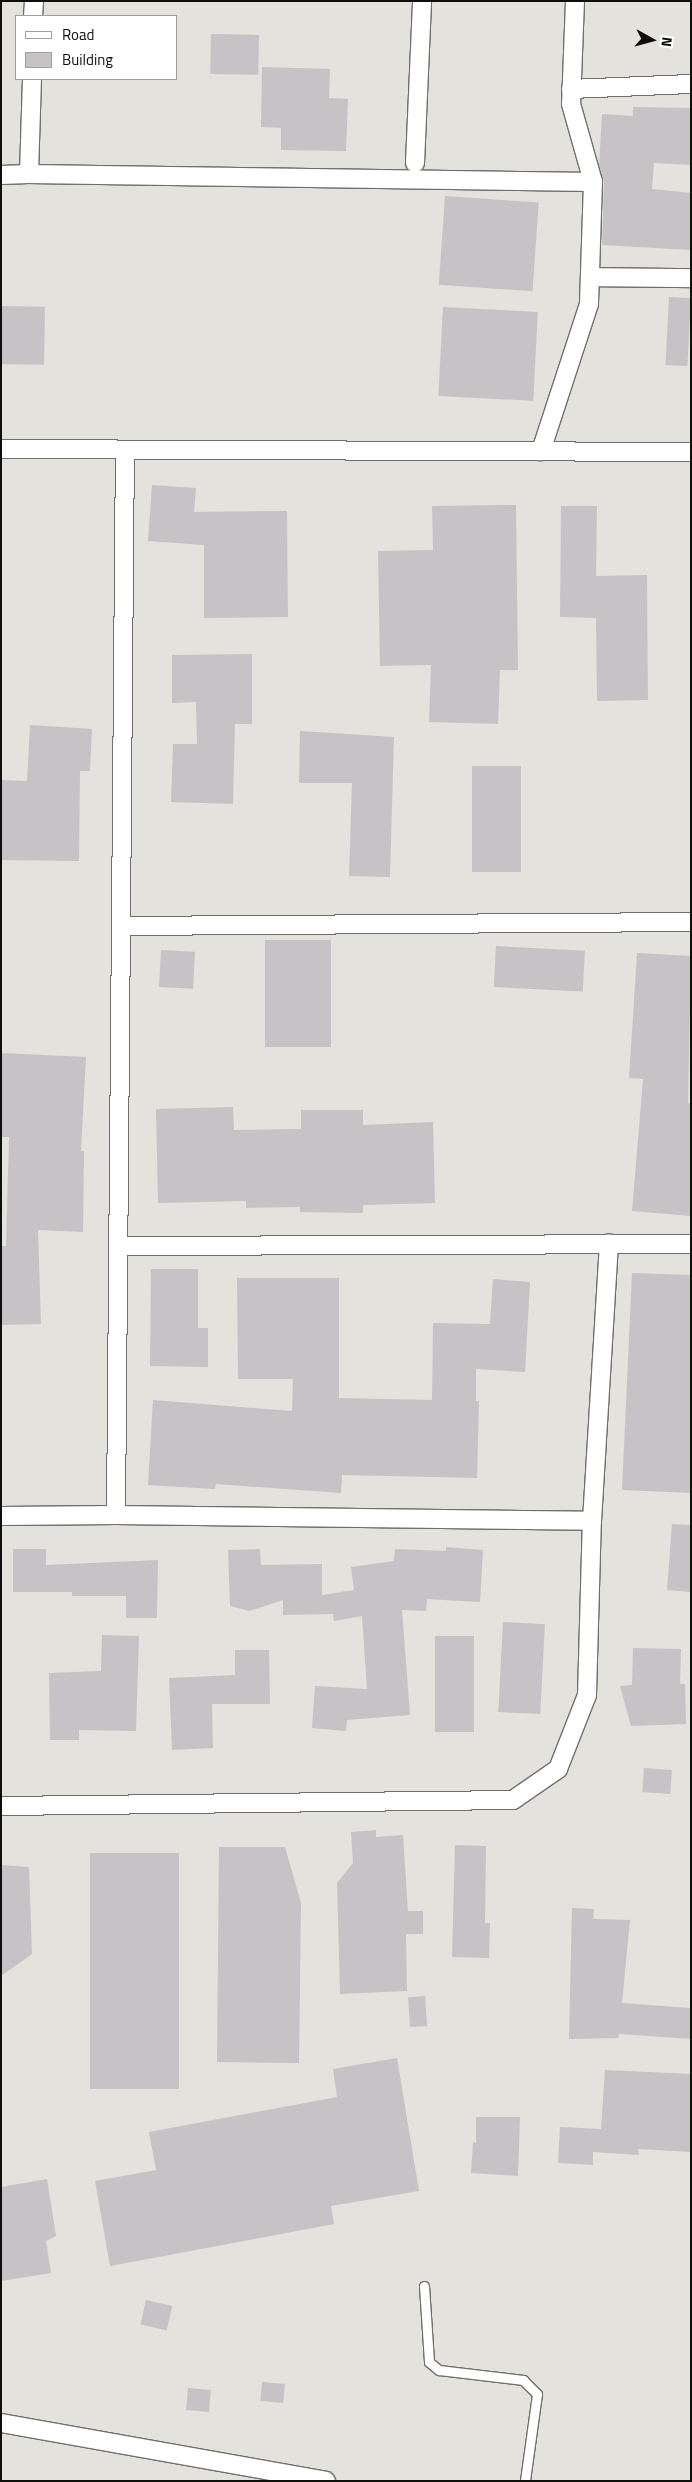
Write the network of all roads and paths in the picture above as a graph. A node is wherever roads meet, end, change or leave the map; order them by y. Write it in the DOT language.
graph roads {
  1 [pos="34,1"];
  2 [pos="422,1"];
  3 [pos="575,1"];
  4 [pos="33,15"];
  5 [pos="32,80"];
  6 [pos="691,84"];
  7 [pos="571,89"];
  8 [pos="415,162"];
  9 [pos="1,174"];
  10 [pos="29,174"];
  11 [pos="593,182"];
  12 [pos="590,277"];
  13 [pos="691,278"];
  14 [pos="1,449"];
  15 [pos="125,450"];
  16 [pos="541,451"];
  17 [pos="691,452"];
  18 [pos="691,922"];
  19 [pos="121,926"];
  20 [pos="609,1244"];
  21 [pos="691,1244"];
  22 [pos="118,1246"];
  23 [pos="1,1516"];
  24 [pos="116,1516"];
  25 [pos="592,1521"];
  26 [pos="1,1806"];
  27 [pos="424,2286"];
  28 [pos="1,2423"];
  29 [pos="326,2481"];
  30 [pos="525,2481"];
  1 -- 4 [label="street"];
  2 -- 8 [label="street"];
  3 -- 7 [label="street"];
  5 -- 10 [label="street"];
  6 -- 7 [label="street"];
  7 -- 11 [label="street"];
  9 -- 10 [label="street"];
  10 -- 11 [label="street"];
  11 -- 12 [label="street"];
  12 -- 13 [label="street"];
  12 -- 16 [label="street"];
  14 -- 15 [label="street"];
  15 -- 16 [label="street"];
  15 -- 19 [label="street"];
  16 -- 17 [label="street"];
  18 -- 19 [label="street"];
  19 -- 22 [label="street"];
  20 -- 21 [label="street"];
  20 -- 22 [label="street"];
  20 -- 25 [label="street"];
  22 -- 24 [label="street"];
  23 -- 24 [label="street"];
  24 -- 25 [label="street"];
  25 -- 26 [label="street"];
  27 -- 30 [label="lane"];
  28 -- 29 [label="street"];
}
